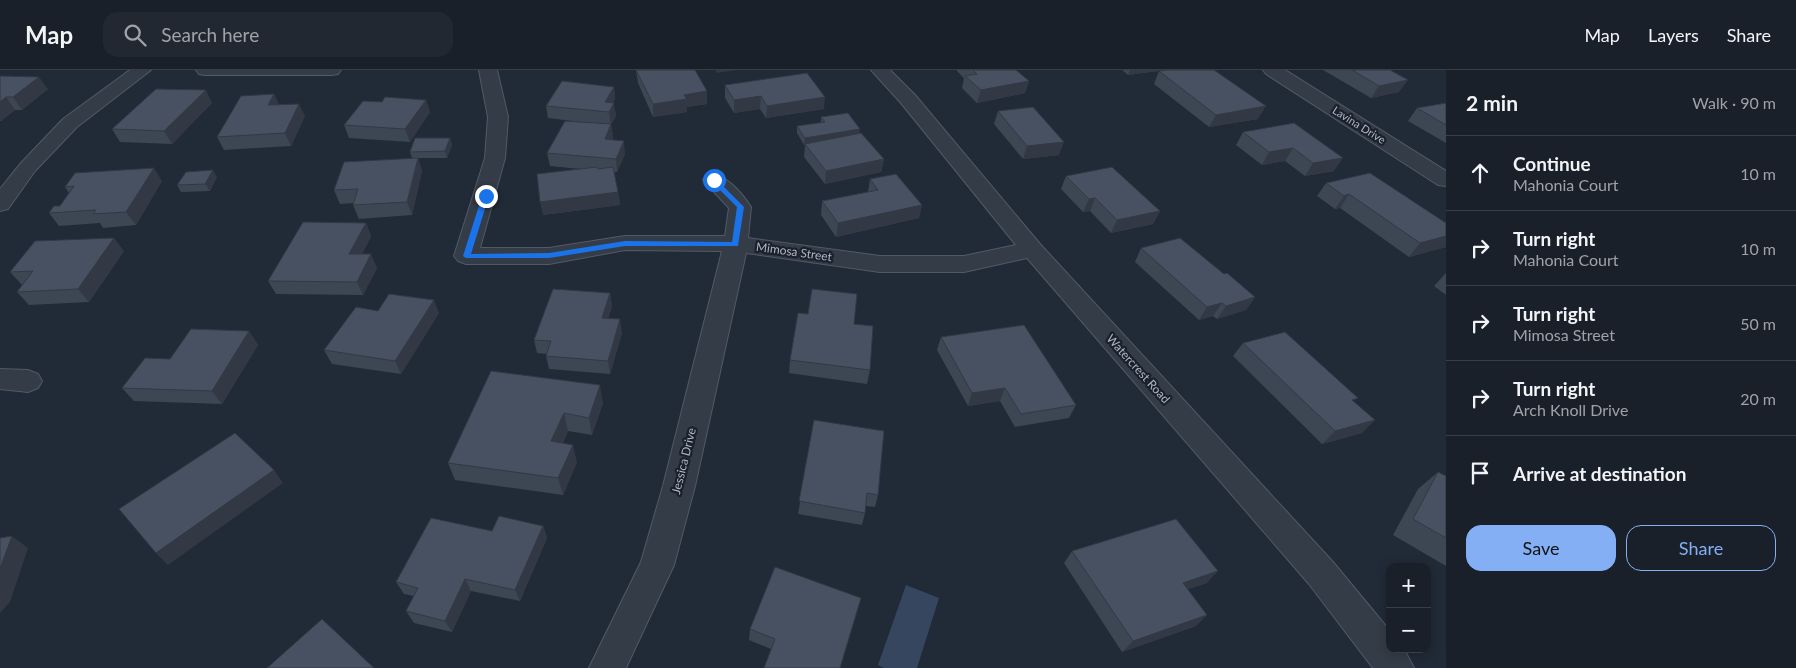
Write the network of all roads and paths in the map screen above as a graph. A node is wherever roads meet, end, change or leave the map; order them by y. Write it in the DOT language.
graph roads {
  1 [pos="142,70"];
  2 [pos="205,70"];
  3 [pos="332,70"];
  4 [pos="488,70"];
  5 [pos="880,70"];
  6 [pos="1272,70"];
  7 [pos="714,180"];
  8 [pos="1446,180"];
  9 [pos="0,204"];
  10 [pos="736,244"];
  11 [pos="1032,249"];
  12 [pos="0,379"];
  13 [pos="28,381"];
  14 [pos="607,668"];
  15 [pos="1396,668"];
  1 -- 9 [label="street"];
  2 -- 3 [label="street"];
  4 -- 10 [label="street, Mimosa Street"];
  5 -- 11 [label="street, Watercrest Road"];
  6 -- 8 [label="street, Lavina Drive"];
  7 -- 10 [label="street, Jessica Drive"];
  10 -- 11 [label="street, Mimosa Street"];
  10 -- 14 [label="street, Jessica Drive"];
  11 -- 15 [label="street, Watercrest Road"];
  12 -- 13 [label="street"];
}
